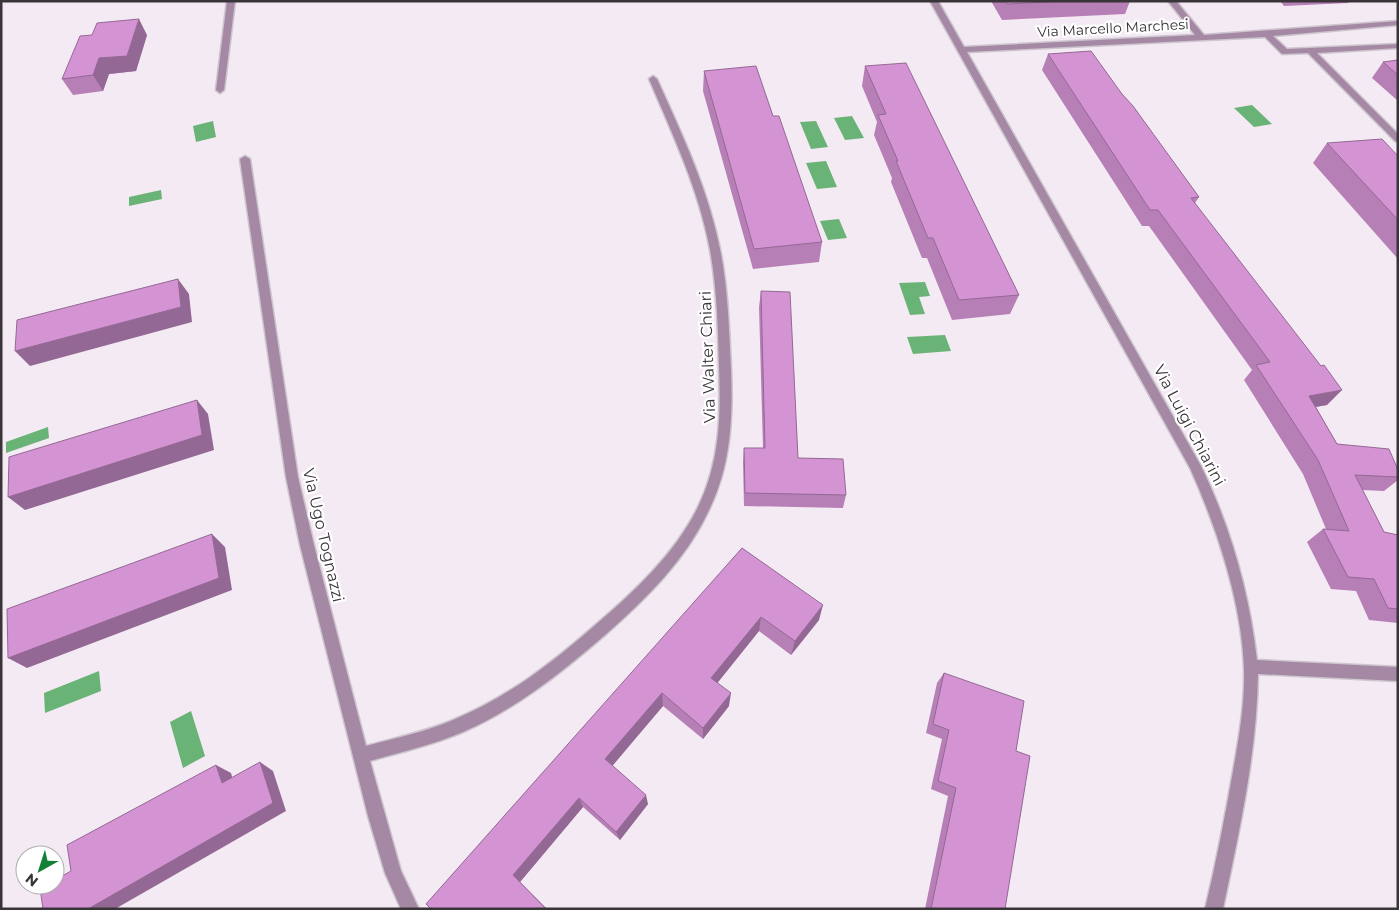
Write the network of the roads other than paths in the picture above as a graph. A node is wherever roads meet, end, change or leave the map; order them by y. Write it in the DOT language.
graph roads {
  1 [pos="231,1"];
  2 [pos="934,1"];
  3 [pos="1172,1"];
  4 [pos="1398,23"];
  5 [pos="1266,34"];
  6 [pos="1201,37"];
  7 [pos="1398,46"];
  8 [pos="961,50"];
  9 [pos="1310,51"];
  10 [pos="653,79"];
  11 [pos="220,90"];
  12 [pos="1398,139"];
  13 [pos="244,159"];
  14 [pos="1251,667"];
  15 [pos="1398,674"];
  16 [pos="362,755"];
  17 [pos="410,909"];
  18 [pos="1214,909"];
  1 -- 11 [label="street"];
  2 -- 8 [label="street, Via Luigi Chiarini"];
  3 -- 6 [label="street"];
  4 -- 5 [label="street, Via Marcello Marchesi"];
  5 -- 6 [label="street, Via Marcello Marchesi"];
  5 -- 9 [label="street"];
  6 -- 8 [label="street, Via Marcello Marchesi"];
  7 -- 9 [label="street"];
  8 -- 14 [label="street, Via Luigi Chiarini"];
  9 -- 12 [label="street"];
  10 -- 16 [label="street, Via Walter Chiari"];
  13 -- 16 [label="street, Via Ugo Tognazzi"];
  14 -- 15 [label="street"];
  14 -- 18 [label="street, Via Luigi Chiarini"];
  16 -- 17 [label="street, Via Ugo Tognazzi"];
}
